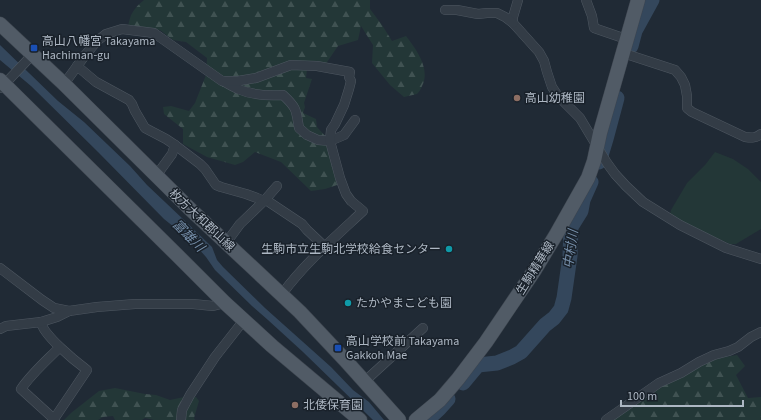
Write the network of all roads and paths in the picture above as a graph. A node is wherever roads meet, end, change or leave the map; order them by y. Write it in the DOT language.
graph roads {
  1 [pos="518,0"];
  2 [pos="586,0"];
  3 [pos="638,0"];
  4 [pos="445,10"];
  5 [pos="513,23"];
  6 [pos="0,24"];
  7 [pos="626,39"];
  8 [pos="623,53"];
  9 [pos="31,57"];
  10 [pos="77,66"];
  11 [pos="222,80"];
  12 [pos="3,84"];
  13 [pos="64,84"];
  14 [pos="355,120"];
  15 [pos="761,134"];
  16 [pos="330,141"];
  17 [pos="175,145"];
  18 [pos="599,150"];
  19 [pos="156,176"];
  20 [pos="278,186"];
  21 [pos="265,200"];
  22 [pos="226,243"];
  23 [pos="324,246"];
  24 [pos="761,259"];
  25 [pos="0,268"];
  26 [pos="282,294"];
  27 [pos="225,304"];
  28 [pos="69,311"];
  29 [pos="244,320"];
  30 [pos="41,322"];
  31 [pos="0,328"];
  32 [pos="423,328"];
  33 [pos="761,332"];
  34 [pos="60,347"];
  35 [pos="365,382"];
  36 [pos="54,419"];
  37 [pos="181,420"];
  38 [pos="360,420"];
  39 [pos="399,420"];
  40 [pos="416,420"];
  41 [pos="606,420"];
  1 -- 5 [label="street"];
  2 -- 7 [label="street"];
  3 -- 7 [label="main road, 生駒精華線"];
  4 -- 5 [label="street"];
  5 -- 18 [label="street"];
  6 -- 9 [label="main road, 枚方大和郡山線"];
  7 -- 8 [label="main road, 生駒精華線"];
  8 -- 15 [label="street"];
  8 -- 18 [label="main road, 生駒精華線"];
  9 -- 12 [label="street"];
  9 -- 13 [label="main road, 枚方大和郡山線"];
  10 -- 11 [label="street"];
  10 -- 13 [label="street"];
  10 -- 17 [label="street"];
  11 -- 16 [label="street"];
  11 -- 16 [label="street"];
  12 -- 27 [label="main road"];
  13 -- 19 [label="main road, 枚方大和郡山線"];
  14 -- 16 [label="street"];
  16 -- 23 [label="street"];
  17 -- 19 [label="street"];
  17 -- 21 [label="street"];
  18 -- 24 [label="street"];
  18 -- 40 [label="main road, 生駒精華線"];
  19 -- 22 [label="main road, 枚方大和郡山線"];
  20 -- 21 [label="street"];
  21 -- 22 [label="street"];
  21 -- 23 [label="street"];
  22 -- 26 [label="main road, 枚方大和郡山線"];
  23 -- 26 [label="street"];
  25 -- 28 [label="street"];
  26 -- 35 [label="main road, 枚方大和郡山線"];
  27 -- 28 [label="street"];
  27 -- 29 [label="main road"];
  28 -- 30 [label="street"];
  29 -- 37 [label="street"];
  29 -- 38 [label="main road"];
  30 -- 31 [label="street"];
  30 -- 34 [label="street"];
  32 -- 35 [label="street"];
  33 -- 41 [label="street"];
  34 -- 36 [label="street"];
  34 -- 36 [label="street"];
  35 -- 39 [label="main road, 枚方大和郡山線"];
}
